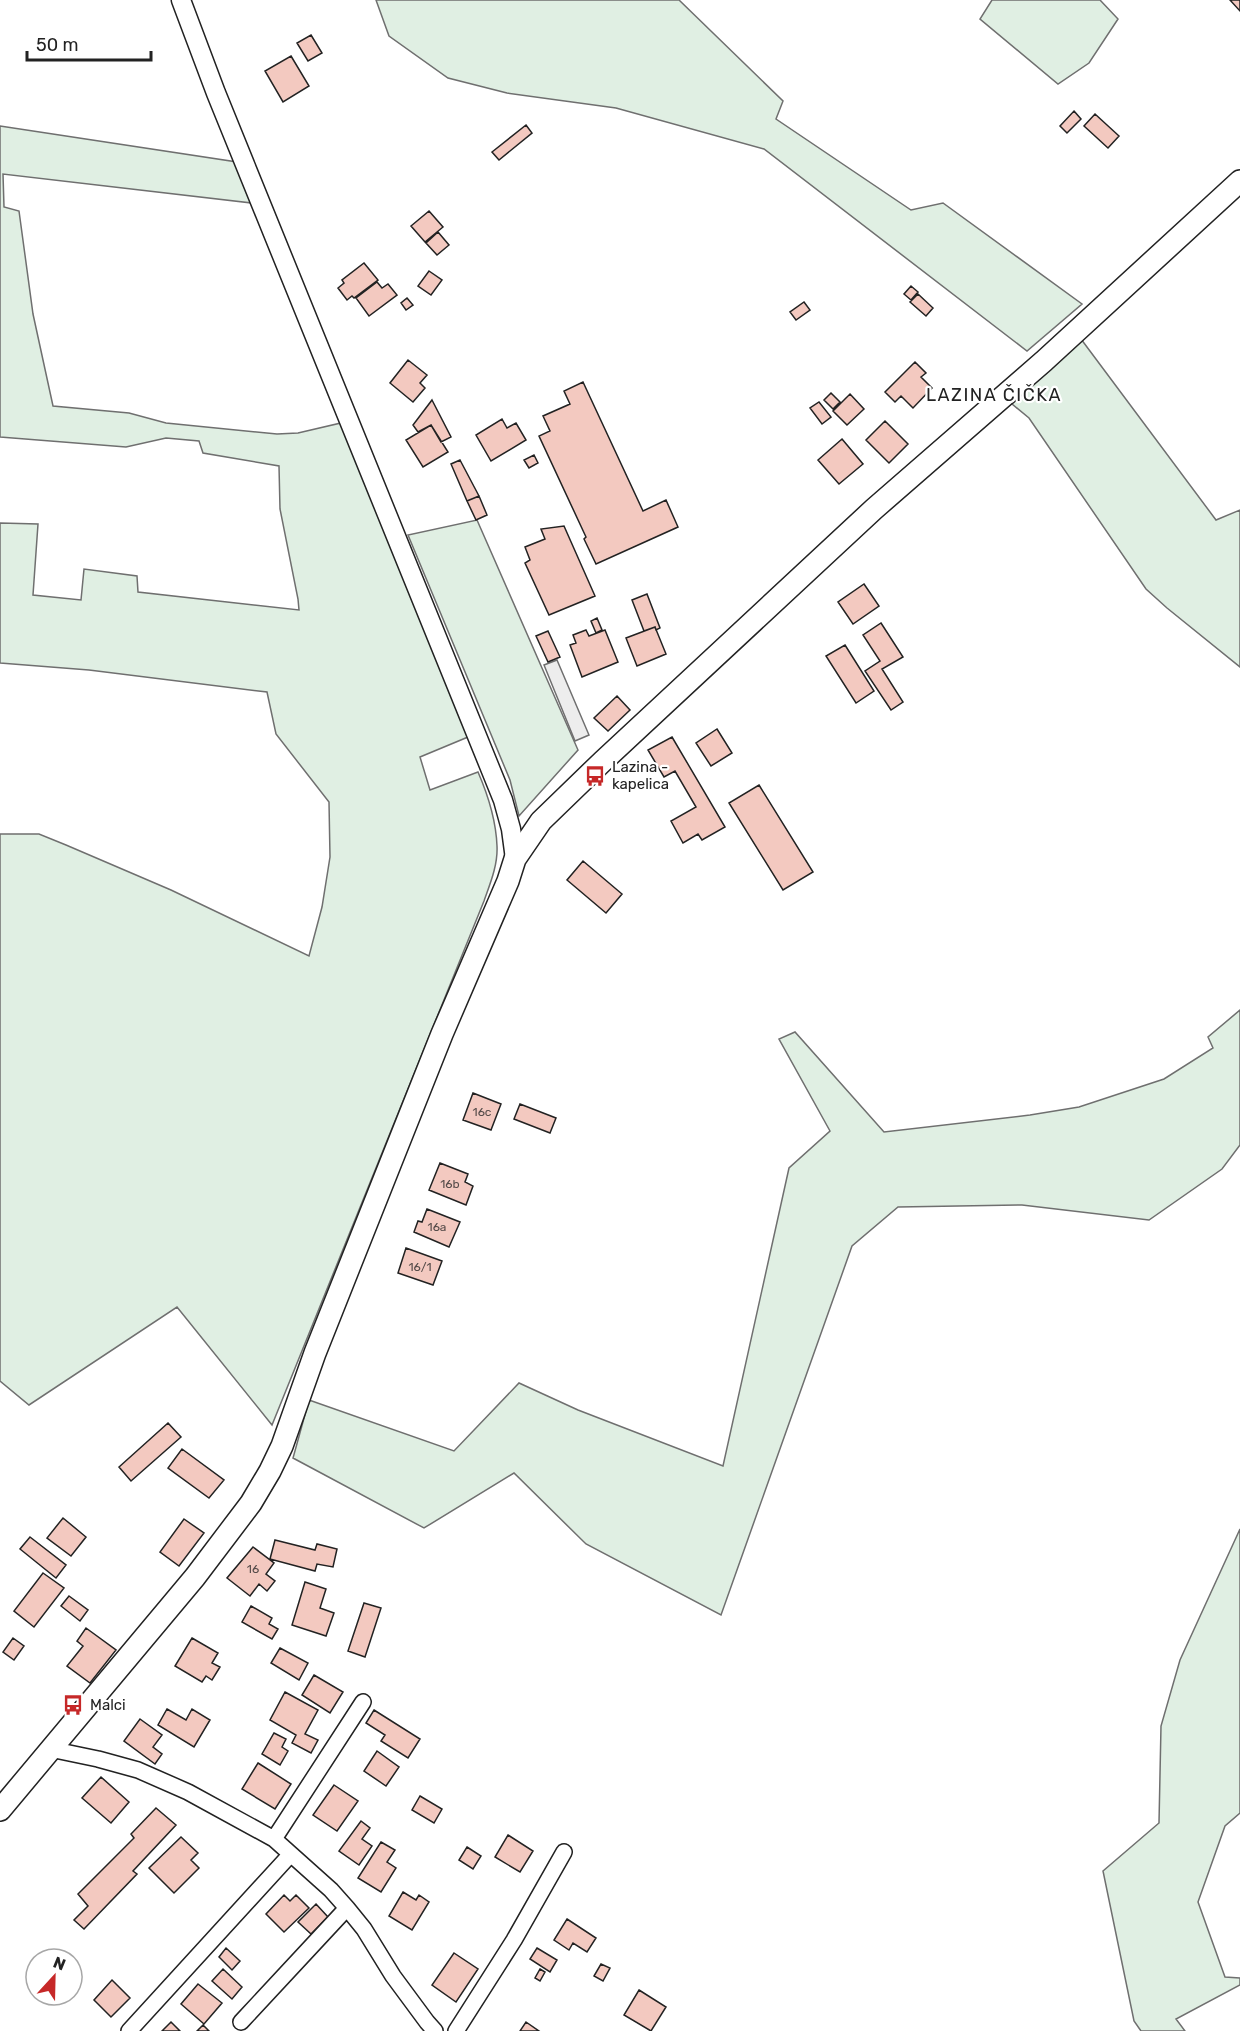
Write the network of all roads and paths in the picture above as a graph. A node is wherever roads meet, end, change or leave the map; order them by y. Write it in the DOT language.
graph roads {
  1 [pos="181,0"];
  2 [pos="1240,181"];
  3 [pos="515,859"];
  4 [pos="363,1702"];
  5 [pos="50,1749"];
  6 [pos="0,1810"];
  7 [pos="274,1839"];
  8 [pos="564,1852"];
  9 [pos="290,1855"];
  10 [pos="346,1908"];
  11 [pos="241,2022"];
  12 [pos="427,2028"];
  13 [pos="129,2031"];
  14 [pos="456,2031"];
  1 -- 3 [label="street"];
  2 -- 3 [label="main road"];
  3 -- 5 [label="main road"];
  4 -- 7 [label="street"];
  5 -- 6 [label="main road"];
  5 -- 7 [label="street"];
  7 -- 9 [label="street"];
  8 -- 14 [label="street"];
  9 -- 10 [label="street"];
  9 -- 13 [label="street"];
  10 -- 11 [label="street"];
  10 -- 12 [label="street"];
}
